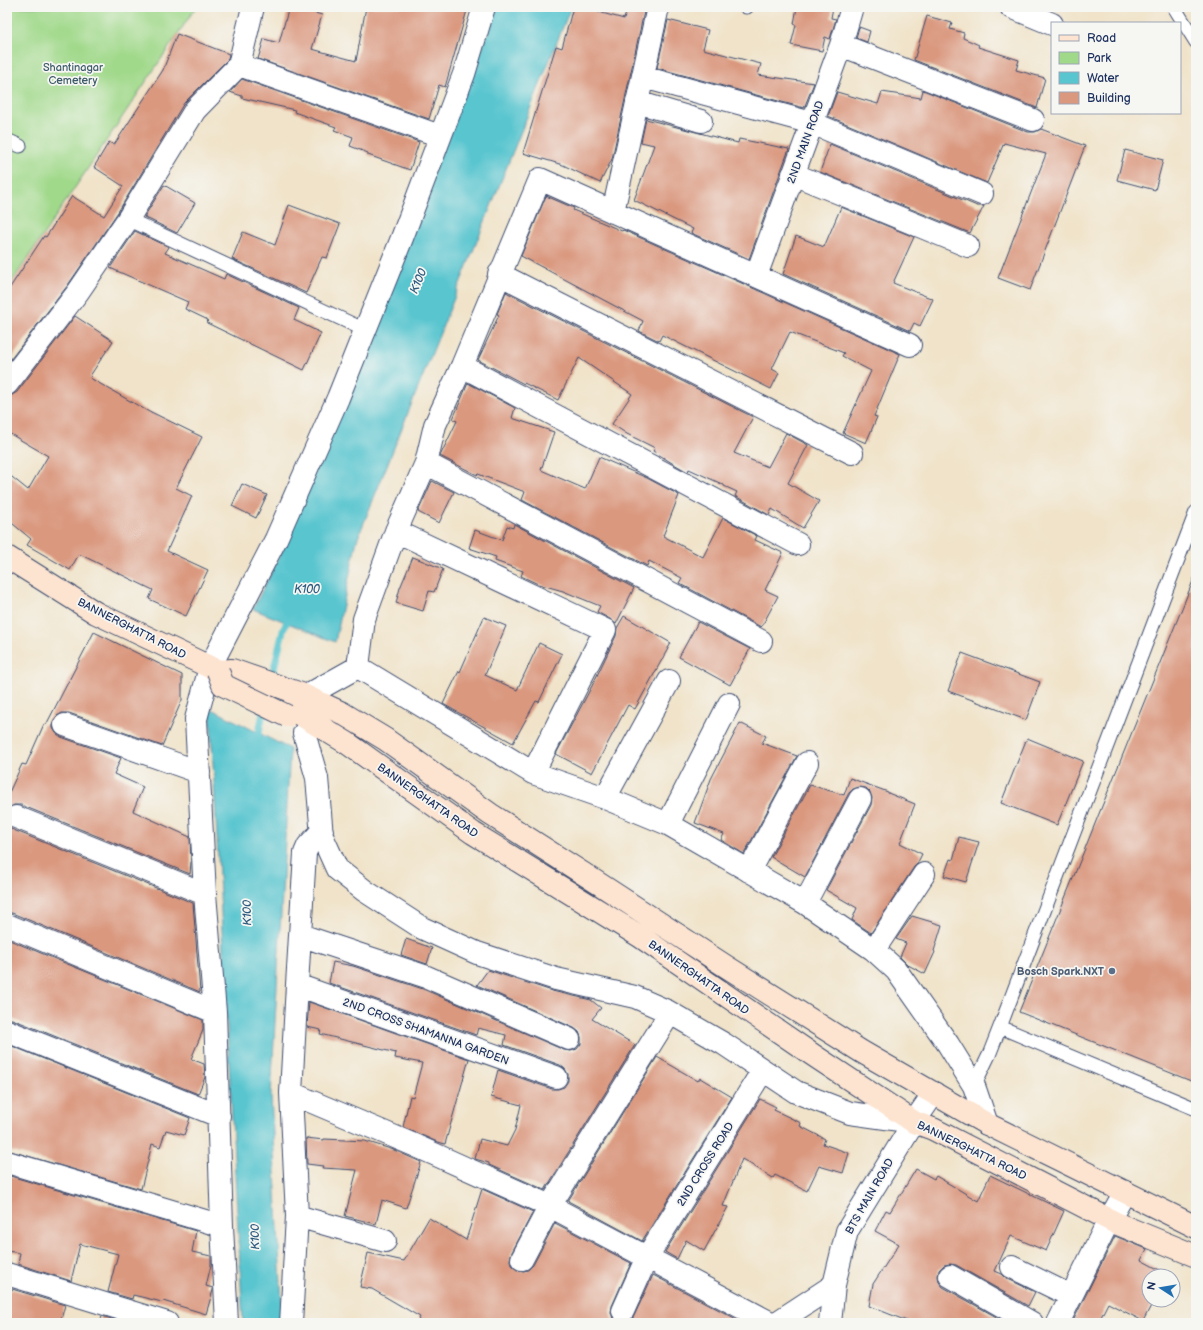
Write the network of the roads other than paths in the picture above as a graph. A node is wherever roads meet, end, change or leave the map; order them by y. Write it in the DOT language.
graph roads {
  1 [pos="253,7"];
  2 [pos="484,7"];
  3 [pos="658,7"];
  4 [pos="852,7"];
  5 [pos="1011,7"];
  6 [pos="1174,7"];
  7 [pos="1051,24"];
  8 [pos="1196,42"];
  9 [pos="841,45"];
  10 [pos="239,65"];
  11 [pos="642,77"];
  12 [pos="637,102"];
  13 [pos="1033,120"];
  14 [pos="701,121"];
  15 [pos="812,123"];
  16 [pos="440,136"];
  17 [pos="7,140"];
  18 [pos="20,146"];
  19 [pos="793,174"];
  20 [pos="982,194"];
  21 [pos="613,212"];
  22 [pos="128,219"];
  23 [pos="968,246"];
  24 [pos="499,274"];
  25 [pos="756,276"];
  26 [pos="365,330"];
  27 [pos="910,345"];
  28 [pos="462,366"];
  29 [pos="7,384"];
  30 [pos="852,453"];
  31 [pos="426,462"];
  32 [pos="1196,512"];
  33 [pos="396,531"];
  34 [pos="798,544"];
  35 [pos="7,557"];
  36 [pos="762,642"];
  37 [pos="358,667"];
  38 [pos="214,669"];
  39 [pos="669,681"];
  40 [pos="296,704"];
  41 [pos="729,704"];
  42 [pos="65,726"];
  43 [pos="304,732"];
  44 [pos="807,763"];
  45 [pos="199,772"];
  46 [pos="533,773"];
  47 [pos="605,798"];
  48 [pos="860,800"];
  49 [pos="16,817"];
  50 [pos="668,824"];
  51 [pos="322,831"];
  52 [pos="749,871"];
  53 [pos="924,874"];
  54 [pos="205,894"];
  55 [pos="805,904"];
  56 [pos="7,924"];
  57 [pos="300,935"];
  58 [pos="874,950"];
  59 [pos="296,985"];
  60 [pos="214,1012"];
  61 [pos="670,1013"];
  62 [pos="1000,1027"];
  63 [pos="7,1031"];
  64 [pos="569,1038"];
  65 [pos="763,1070"];
  66 [pos="556,1077"];
  67 [pos="974,1086"];
  68 [pos="291,1093"];
  69 [pos="934,1093"];
  70 [pos="1196,1109"];
  71 [pos="219,1116"];
  72 [pos="914,1122"];
  73 [pos="987,1124"];
  74 [pos="7,1162"];
  75 [pos="1125,1192"];
  76 [pos="550,1206"];
  77 [pos="297,1216"];
  78 [pos="1109,1220"];
  79 [pos="222,1226"];
  80 [pos="1196,1227"];
  81 [pos="385,1241"];
  82 [pos="1196,1256"];
  83 [pos="647,1257"];
  84 [pos="522,1259"];
  85 [pos="1012,1267"];
  86 [pos="7,1274"];
  87 [pos="950,1276"];
  88 [pos="834,1284"];
  89 [pos="1072,1296"];
  90 [pos="623,1312"];
  91 [pos="167,1323"];
  92 [pos="228,1323"];
  93 [pos="291,1323"];
  94 [pos="771,1323"];
  95 [pos="776,1323"];
  96 [pos="830,1323"];
  97 [pos="1032,1323"];
  98 [pos="1058,1323"];
  1 -- 10 [label="street"];
  2 -- 16 [label="street"];
  3 -- 11 [label="street"];
  4 -- 9 [label="street, 2ND MAIN ROAD"];
  5 -- 7 [label="street"];
  6 -- 8 [label="lane"];
  9 -- 13 [label="street"];
  9 -- 15 [label="street, 2ND MAIN ROAD"];
  10 -- 16 [label="street"];
  10 -- 22 [label="street"];
  11 -- 12 [label="street"];
  11 -- 15 [label="street"];
  12 -- 14 [label="street"];
  12 -- 21 [label="street"];
  15 -- 19 [label="street, 2ND MAIN ROAD"];
  15 -- 20 [label="street"];
  16 -- 26 [label="street"];
  17 -- 18 [label="lane"];
  19 -- 23 [label="street"];
  19 -- 25 [label="street, 2ND MAIN ROAD"];
  21 -- 24 [label="street"];
  21 -- 25 [label="street"];
  22 -- 26 [label="lane"];
  22 -- 29 [label="street"];
  24 -- 28 [label="street"];
  24 -- 30 [label="street"];
  25 -- 27 [label="street"];
  26 -- 38 [label="street"];
  28 -- 31 [label="street"];
  28 -- 34 [label="street"];
  31 -- 33 [label="street"];
  31 -- 36 [label="street"];
  32 -- 62 [label="lane"];
  33 -- 37 [label="street"];
  33 -- 46 [label="street"];
  35 -- 38 [label="main road, BANNERGHATTA ROAD"];
  37 -- 40 [label="street"];
  37 -- 46 [label="street"];
  38 -- 40 [label="main road, BANNERGHATTA ROAD, bridge"];
  38 -- 45 [label="street"];
  39 -- 47 [label="street"];
  40 -- 43 [label="main road, BANNERGHATTA ROAD"];
  40 -- 69 [label="main road"];
  40 -- 72 [label="main road, BANNERGHATTA ROAD"];
  41 -- 50 [label="street"];
  42 -- 45 [label="street"];
  43 -- 51 [label="street"];
  44 -- 52 [label="street"];
  45 -- 54 [label="street"];
  46 -- 47 [label="street"];
  47 -- 50 [label="street"];
  48 -- 55 [label="street"];
  49 -- 54 [label="street"];
  50 -- 52 [label="street"];
  51 -- 57 [label="street"];
  51 -- 61 [label="street"];
  52 -- 55 [label="street"];
  53 -- 58 [label="street"];
  54 -- 60 [label="street"];
  55 -- 58 [label="street"];
  56 -- 60 [label="street"];
  57 -- 59 [label="street"];
  57 -- 64 [label="street"];
  58 -- 67 [label="street"];
  59 -- 66 [label="street, 2ND CROSS SHAMANNA GARDEN"];
  59 -- 68 [label="street"];
  60 -- 71 [label="street"];
  61 -- 65 [label="street"];
  61 -- 76 [label="street"];
  62 -- 67 [label="lane"];
  62 -- 70 [label="lane"];
  63 -- 71 [label="street"];
  65 -- 72 [label="street"];
  65 -- 83 [label="street, 2ND CROSS ROAD"];
  67 -- 73 [label="street"];
  68 -- 76 [label="street"];
  68 -- 77 [label="street"];
  69 -- 72 [label="street, BTS MAIN ROAD"];
  69 -- 73 [label="main road"];
  71 -- 79 [label="street"];
  72 -- 78 [label="main road, BANNERGHATTA ROAD"];
  72 -- 88 [label="street, BTS MAIN ROAD"];
  73 -- 75 [label="main road"];
  74 -- 79 [label="street"];
  75 -- 78 [label="street"];
  75 -- 80 [label="main road"];
  76 -- 83 [label="street"];
  76 -- 84 [label="street"];
  77 -- 81 [label="street"];
  77 -- 93 [label="street"];
  78 -- 82 [label="main road, BANNERGHATTA ROAD"];
  78 -- 89 [label="street"];
  79 -- 92 [label="street"];
  83 -- 90 [label="street, 2ND CROSS ROAD"];
  83 -- 94 [label="street"];
  85 -- 89 [label="street"];
  86 -- 91 [label="street"];
  87 -- 97 [label="street"];
  88 -- 95 [label="street"];
  88 -- 96 [label="street, BTS MAIN ROAD"];
  89 -- 98 [label="street"];
}
